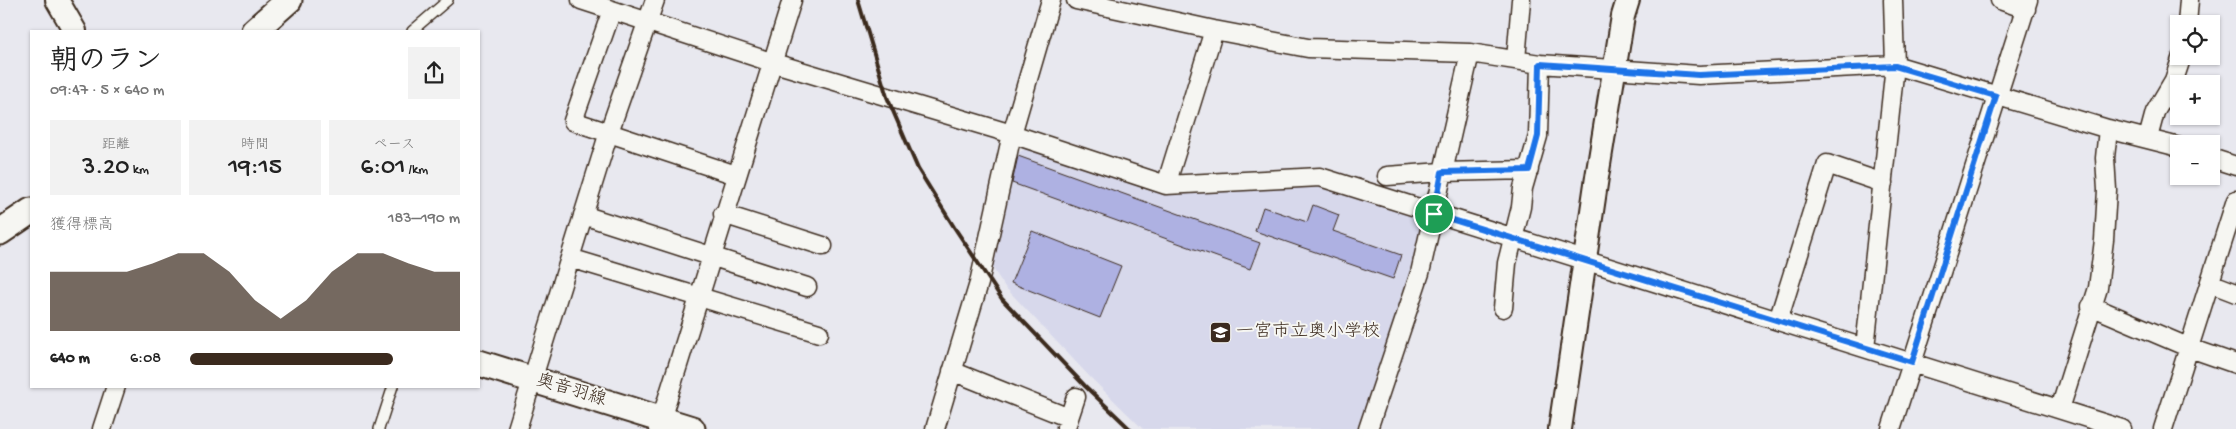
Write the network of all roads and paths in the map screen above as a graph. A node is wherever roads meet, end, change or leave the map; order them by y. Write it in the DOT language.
graph roads {
  1 [pos="57,0"];
  2 [pos="289,0"];
  3 [pos="448,0"];
  4 [pos="580,0"];
  5 [pos="655,0"];
  6 [pos="792,0"];
  7 [pos="1051,0"];
  8 [pos="1076,0"];
  9 [pos="1521,0"];
  10 [pos="1628,0"];
  11 [pos="1893,0"];
  12 [pos="2000,0"];
  13 [pos="2188,0"];
  14 [pos="2027,5"];
  15 [pos="612,10"];
  16 [pos="2187,15"];
  17 [pos="648,22"];
  18 [pos="74,30"];
  19 [pos="255,30"];
  20 [pos="413,30"];
  21 [pos="1214,30"];
  22 [pos="1470,53"];
  23 [pos="1516,60"];
  24 [pos="772,62"];
  25 [pos="1540,64"];
  26 [pos="2179,65"];
  27 [pos="1895,66"];
  28 [pos="1614,70"];
  29 [pos="1996,96"];
  30 [pos="2108,129"];
  31 [pos="609,132"];
  32 [pos="1012,134"];
  33 [pos="2148,138"];
  34 [pos="2170,144"];
  35 [pos="2220,161"];
  36 [pos="2236,166"];
  37 [pos="1529,170"];
  38 [pos="1442,172"];
  39 [pos="736,175"];
  40 [pos="1387,176"];
  41 [pos="1883,183"];
  42 [pos="1166,185"];
  43 [pos="2236,200"];
  44 [pos="723,214"];
  45 [pos="1434,214"];
  46 [pos="583,216"];
  47 [pos="1514,239"];
  48 [pos="823,246"];
  49 [pos="712,256"];
  50 [pos="570,258"];
  51 [pos="1586,262"];
  52 [pos="2210,283"];
  53 [pos="806,287"];
  54 [pos="2236,293"];
  55 [pos="699,295"];
  56 [pos="2091,306"];
  57 [pos="1503,308"];
  58 [pos="1778,321"];
  59 [pos="819,333"];
  60 [pos="1865,348"];
  61 [pos="2190,348"];
  62 [pos="1912,362"];
  63 [pos="480,363"];
  64 [pos="2236,364"];
  65 [pos="952,371"];
  66 [pos="533,380"];
  67 [pos="115,388"];
  68 [pos="392,388"];
  69 [pos="1076,397"];
  70 [pos="2060,409"];
  71 [pos="660,424"];
  72 [pos="1067,424"];
  73 [pos="102,429"];
  74 [pos="379,429"];
  75 [pos="517,429"];
  76 [pos="692,429"];
  77 [pos="936,429"];
  78 [pos="1368,429"];
  79 [pos="1560,429"];
  80 [pos="1891,429"];
  81 [pos="2122,429"];
  82 [pos="2163,429"];
  1 -- 18 [label="street"];
  2 -- 19 [label="main road"];
  3 -- 20 [label="lane"];
  4 -- 15 [label="street"];
  5 -- 17 [label="street"];
  6 -- 24 [label="street"];
  7 -- 32 [label="street"];
  8 -- 21 [label="street"];
  9 -- 23 [label="street"];
  10 -- 28 [label="street"];
  11 -- 27 [label="street"];
  12 -- 14 [label="street"];
  13 -- 16 [label="street"];
  14 -- 29 [label="street"];
  15 -- 17 [label="street"];
  15 -- 31 [label="street"];
  17 -- 24 [label="street"];
  17 -- 31 [label="street"];
  21 -- 22 [label="street"];
  21 -- 42 [label="street"];
  22 -- 23 [label="street"];
  22 -- 38 [label="street"];
  23 -- 25 [label="street"];
  24 -- 32 [label="street"];
  24 -- 39 [label="street"];
  25 -- 28 [label="street"];
  25 -- 37 [label="street"];
  26 -- 33 [label="street"];
  27 -- 28 [label="street"];
  27 -- 29 [label="street"];
  27 -- 41 [label="street"];
  28 -- 51 [label="street"];
  29 -- 30 [label="street"];
  29 -- 62 [label="street"];
  30 -- 33 [label="street"];
  30 -- 56 [label="street"];
  31 -- 39 [label="street"];
  31 -- 46 [label="street"];
  32 -- 42 [label="street"];
  32 -- 65 [label="street"];
  33 -- 34 [label="street"];
  35 -- 36 [label="street"];
  37 -- 38 [label="street"];
  37 -- 47 [label="street"];
  38 -- 40 [label="street"];
  38 -- 45 [label="street"];
  39 -- 44 [label="street"];
  41 -- 58 [label="street"];
  41 -- 60 [label="street"];
  42 -- 45 [label="street"];
  43 -- 52 [label="street"];
  44 -- 48 [label="street"];
  44 -- 49 [label="street"];
  45 -- 47 [label="street"];
  45 -- 78 [label="street"];
  46 -- 49 [label="street"];
  46 -- 50 [label="street"];
  47 -- 51 [label="street"];
  47 -- 57 [label="street"];
  49 -- 53 [label="street"];
  49 -- 55 [label="street"];
  50 -- 55 [label="street"];
  50 -- 66 [label="street"];
  51 -- 58 [label="street"];
  51 -- 79 [label="street"];
  52 -- 54 [label="street"];
  52 -- 61 [label="street"];
  55 -- 59 [label="street"];
  55 -- 71 [label="street"];
  56 -- 61 [label="street"];
  56 -- 70 [label="street"];
  58 -- 60 [label="street"];
  60 -- 62 [label="street"];
  61 -- 64 [label="street"];
  61 -- 82 [label="street"];
  62 -- 70 [label="street"];
  62 -- 80 [label="street"];
  63 -- 66 [label="main road, 奥音羽線"];
  65 -- 72 [label="street"];
  65 -- 77 [label="street"];
  66 -- 71 [label="main road, 奥音羽線"];
  66 -- 75 [label="street"];
  67 -- 73 [label="street"];
  68 -- 74 [label="lane"];
  69 -- 72 [label="street"];
  70 -- 81 [label="street"];
  71 -- 76 [label="main road, 奥音羽線"];
}
